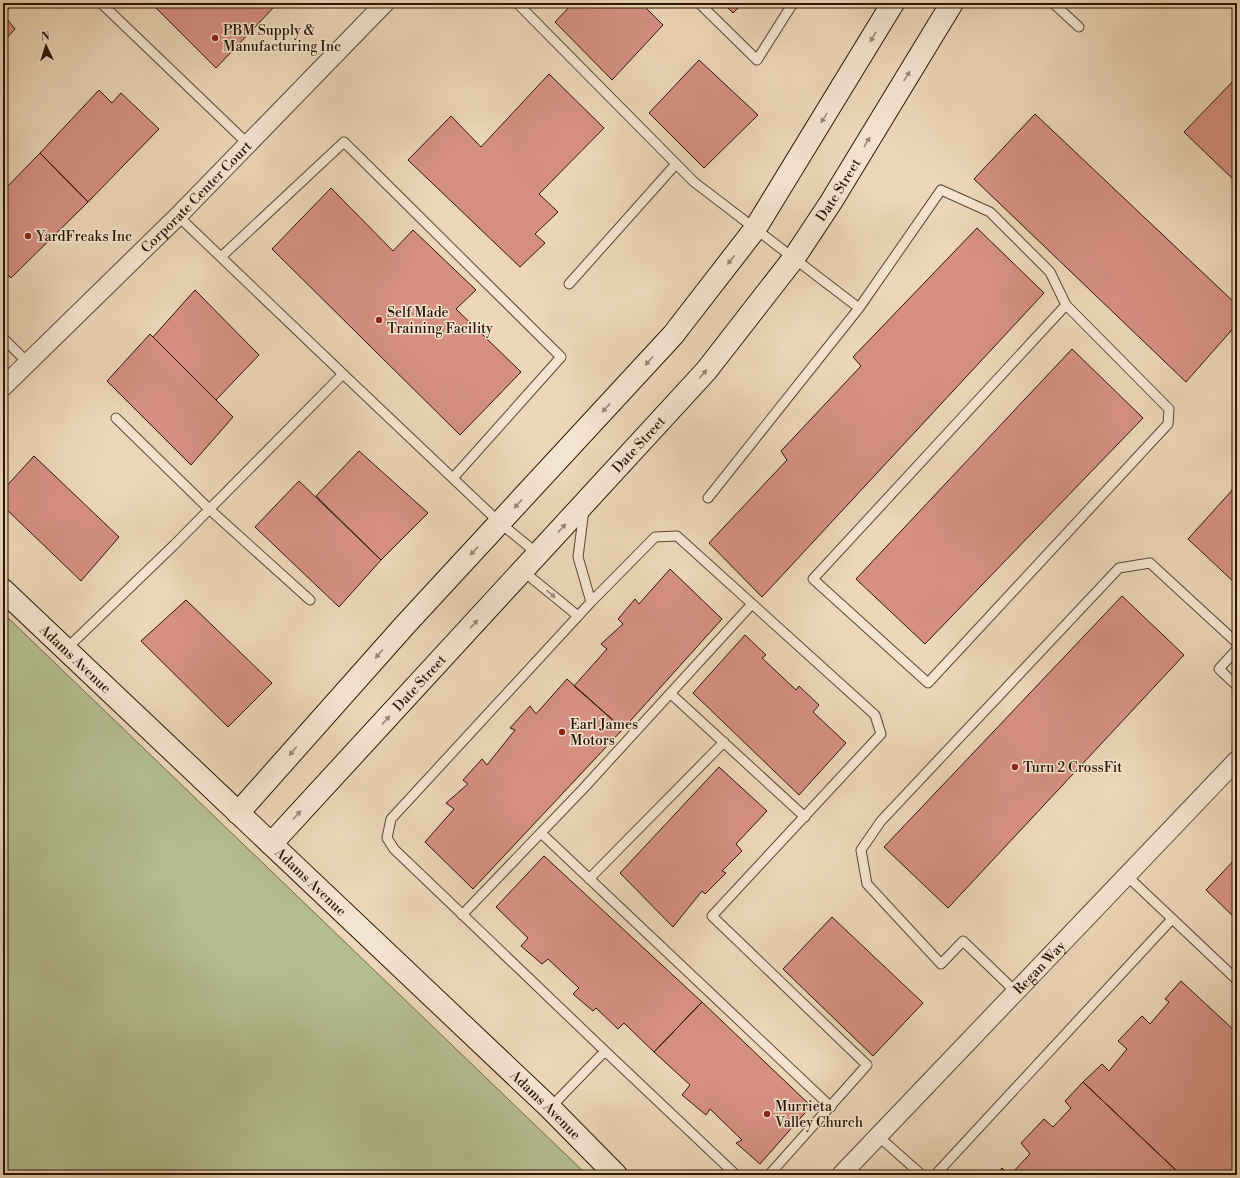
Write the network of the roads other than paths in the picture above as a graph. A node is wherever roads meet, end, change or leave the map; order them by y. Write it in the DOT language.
graph roads {
  1 [pos="101,3"];
  2 [pos="386,3"];
  3 [pos="517,3"];
  4 [pos="699,3"];
  5 [pos="793,3"];
  6 [pos="893,3"];
  7 [pos="952,3"];
  8 [pos="1053,3"];
  9 [pos="1078,27"];
  10 [pos="248,144"];
  11 [pos="676,164"];
  12 [pos="178,216"];
  13 [pos="754,229"];
  14 [pos="221,257"];
  15 [pos="794,258"];
  16 [pos="569,284"];
  17 [pos="1066,305"];
  18 [pos="859,308"];
  19 [pos="3,338"];
  20 [pos="28,362"];
  21 [pos="343,374"];
  22 [pos="3,387"];
  23 [pos="116,418"];
  24 [pos="453,478"];
  25 [pos="708,498"];
  26 [pos="585,503"];
  27 [pos="209,509"];
  28 [pos="500,523"];
  29 [pos="538,554"];
  30 [pos="523,571"];
  31 [pos="3,590"];
  32 [pos="310,600"];
  33 [pos="591,602"];
  34 [pos="752,604"];
  35 [pos="578,616"];
  36 [pos="1237,643"];
  37 [pos="1237,649"];
  38 [pos="65,650"];
  39 [pos="1237,686"];
  40 [pos="671,694"];
  41 [pos="724,742"];
  42 [pos="1237,760"];
  43 [pos="238,813"];
  44 [pos="805,817"];
  45 [pos="541,833"];
  46 [pos="271,844"];
  47 [pos="1126,875"];
  48 [pos="589,879"];
  49 [pos="462,915"];
  50 [pos="1172,919"];
  51 [pos="1237,980"];
  52 [pos="1016,992"];
  53 [pos="605,1051"];
  54 [pos="831,1107"];
  55 [pos="550,1108"];
  56 [pos="878,1136"];
  57 [pos="616,1175"];
  58 [pos="736,1175"];
  59 [pos="769,1175"];
  60 [pos="841,1175"];
  61 [pos="922,1175"];
  62 [pos="936,1175"];
  1 -- 10 [label="lane"];
  2 -- 10 [label="street, Corporate Center Court"];
  3 -- 11 [label="lane"];
  4 -- 5 [label="lane"];
  6 -- 13 [label="street, one-way"];
  15 -- 7 [label="street, Date Street, one-way"];
  8 -- 9 [label="lane"];
  10 -- 12 [label="street, Corporate Center Court"];
  11 -- 13 [label="lane"];
  11 -- 16 [label="lane"];
  12 -- 14 [label="lane"];
  12 -- 20 [label="street, Corporate Center Court"];
  13 -- 15 [label="lane"];
  13 -- 28 [label="street, one-way"];
  14 -- 21 [label="lane"];
  14 -- 24 [label="lane"];
  15 -- 18 [label="lane"];
  26 -- 15 [label="street, Date Street, one-way"];
  17 -- 17 [label="lane"];
  17 -- 18 [label="lane"];
  18 -- 25 [label="lane"];
  19 -- 20 [label="lane"];
  20 -- 22 [label="street, Corporate Center Court"];
  21 -- 24 [label="lane"];
  21 -- 27 [label="lane"];
  23 -- 27 [label="lane"];
  24 -- 28 [label="lane"];
  29 -- 26 [label="street, Date Street, one-way"];
  26 -- 33 [label="lane"];
  27 -- 32 [label="lane"];
  27 -- 38 [label="lane"];
  28 -- 29 [label="lane"];
  28 -- 43 [label="street, one-way"];
  29 -- 30 [label="street, Date Street"];
  30 -- 35 [label="lane, one-way"];
  46 -- 30 [label="street, Date Street, one-way"];
  31 -- 38 [label="street, Adams Avenue"];
  33 -- 34 [label="lane"];
  33 -- 35 [label="lane"];
  34 -- 40 [label="lane"];
  34 -- 44 [label="lane"];
  35 -- 49 [label="lane"];
  36 -- 52 [label="lane"];
  37 -- 39 [label="lane"];
  38 -- 43 [label="street, Adams Avenue"];
  40 -- 41 [label="lane"];
  40 -- 45 [label="lane"];
  41 -- 44 [label="lane"];
  41 -- 48 [label="lane"];
  42 -- 47 [label="street, Regan Way"];
  43 -- 46 [label="street, Adams Avenue"];
  44 -- 54 [label="lane"];
  45 -- 48 [label="lane"];
  45 -- 49 [label="lane"];
  46 -- 55 [label="street, Adams Avenue"];
  47 -- 50 [label="lane"];
  47 -- 52 [label="street, Regan Way"];
  48 -- 54 [label="lane"];
  49 -- 53 [label="lane"];
  50 -- 51 [label="lane"];
  50 -- 62 [label="lane"];
  52 -- 56 [label="street, Regan Way"];
  53 -- 55 [label="lane"];
  53 -- 58 [label="lane"];
  54 -- 59 [label="lane"];
  55 -- 57 [label="street, Adams Avenue"];
  56 -- 60 [label="street, Regan Way"];
  56 -- 61 [label="lane"];
}
